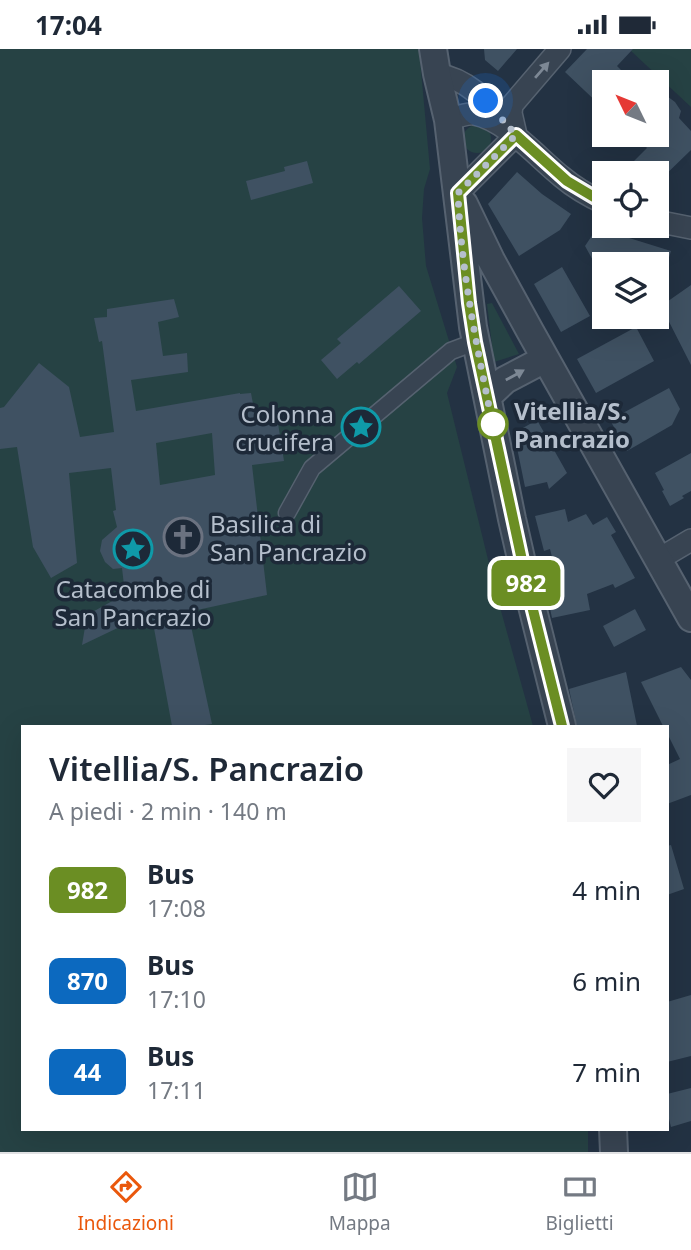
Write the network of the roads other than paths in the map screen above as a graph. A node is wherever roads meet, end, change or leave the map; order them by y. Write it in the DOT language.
graph roads {
  1 [pos="560,49"];
  2 [pos="435,62"];
  3 [pos="448,120"];
  4 [pos="516,135"];
  5 [pos="458,193"];
  6 [pos="592,196"];
  7 [pos="669,224"];
  8 [pos="691,228"];
  9 [pos="475,342"];
  10 [pos="545,359"];
  11 [pos="488,396"];
  12 [pos="287,513"];
  13 [pos="691,540"];
  14 [pos="659,559"];
  15 [pos="691,618"];
  16 [pos="562,725"];
  17 [pos="613,1131"];
  18 [pos="614,1152"];
  4 -- 1 [label="street, one-way"];
  2 -- 3 [label="street"];
  2 -- 4 [label="street"];
  3 -- 4 [label="street"];
  3 -- 5 [label="street"];
  4 -- 5 [label="street"];
  4 -- 6 [label="street"];
  5 -- 9 [label="street"];
  5 -- 10 [label="street"];
  7 -- 8 [label="street"];
  9 -- 11 [label="street"];
  9 -- 12 [label="street"];
  11 -- 10 [label="street, one-way"];
  10 -- 14 [label="street"];
  11 -- 16 [label="street"];
  13 -- 14 [label="street"];
  14 -- 15 [label="street"];
  17 -- 18 [label="street"];
}
